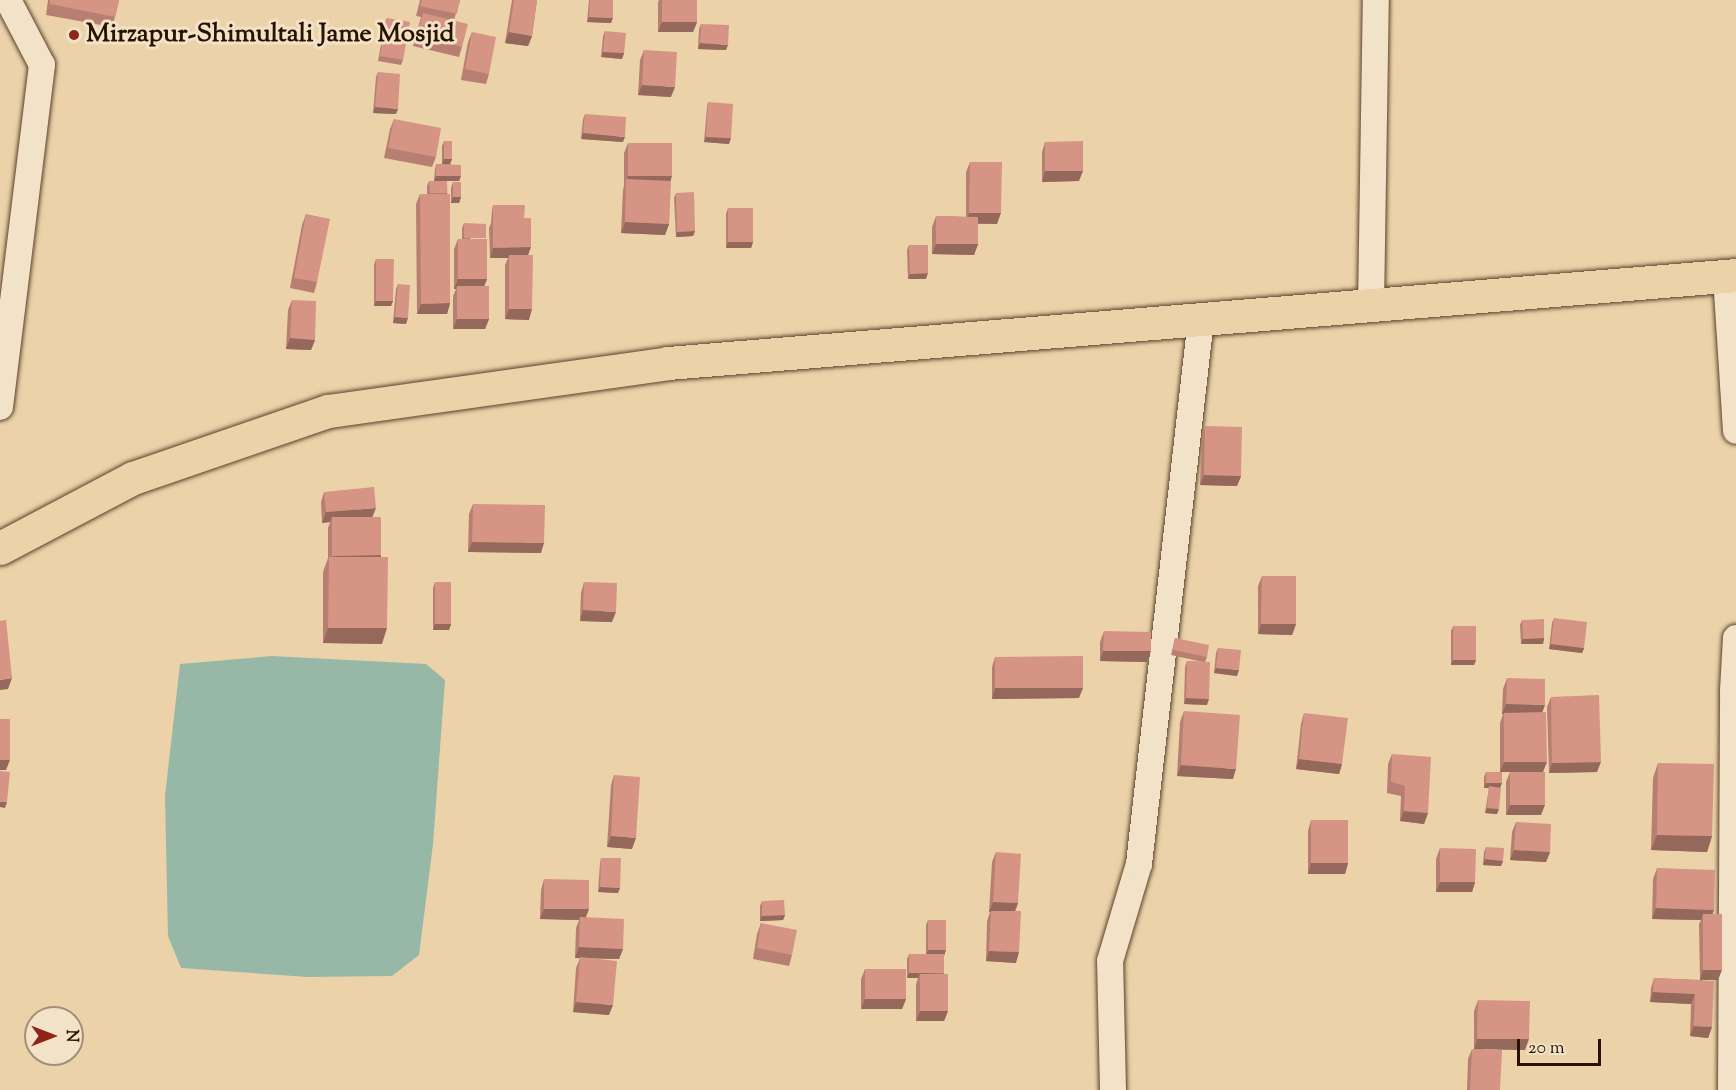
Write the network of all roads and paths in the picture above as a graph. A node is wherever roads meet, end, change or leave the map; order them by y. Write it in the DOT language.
graph roads {
  1 [pos="8,0"];
  2 [pos="1376,0"];
  3 [pos="1731,275"];
  4 [pos="1371,306"];
  5 [pos="1201,319"];
  6 [pos="0,407"];
  7 [pos="1736,431"];
  8 [pos="0,548"];
  9 [pos="1736,638"];
  10 [pos="1113,1090"];
  11 [pos="1731,1090"];
  1 -- 6 [label="street"];
  2 -- 4 [label="street"];
  3 -- 4 [label="main road"];
  3 -- 7 [label="street"];
  4 -- 5 [label="main road"];
  5 -- 8 [label="main road"];
  5 -- 10 [label="street"];
  9 -- 11 [label="street"];
}
